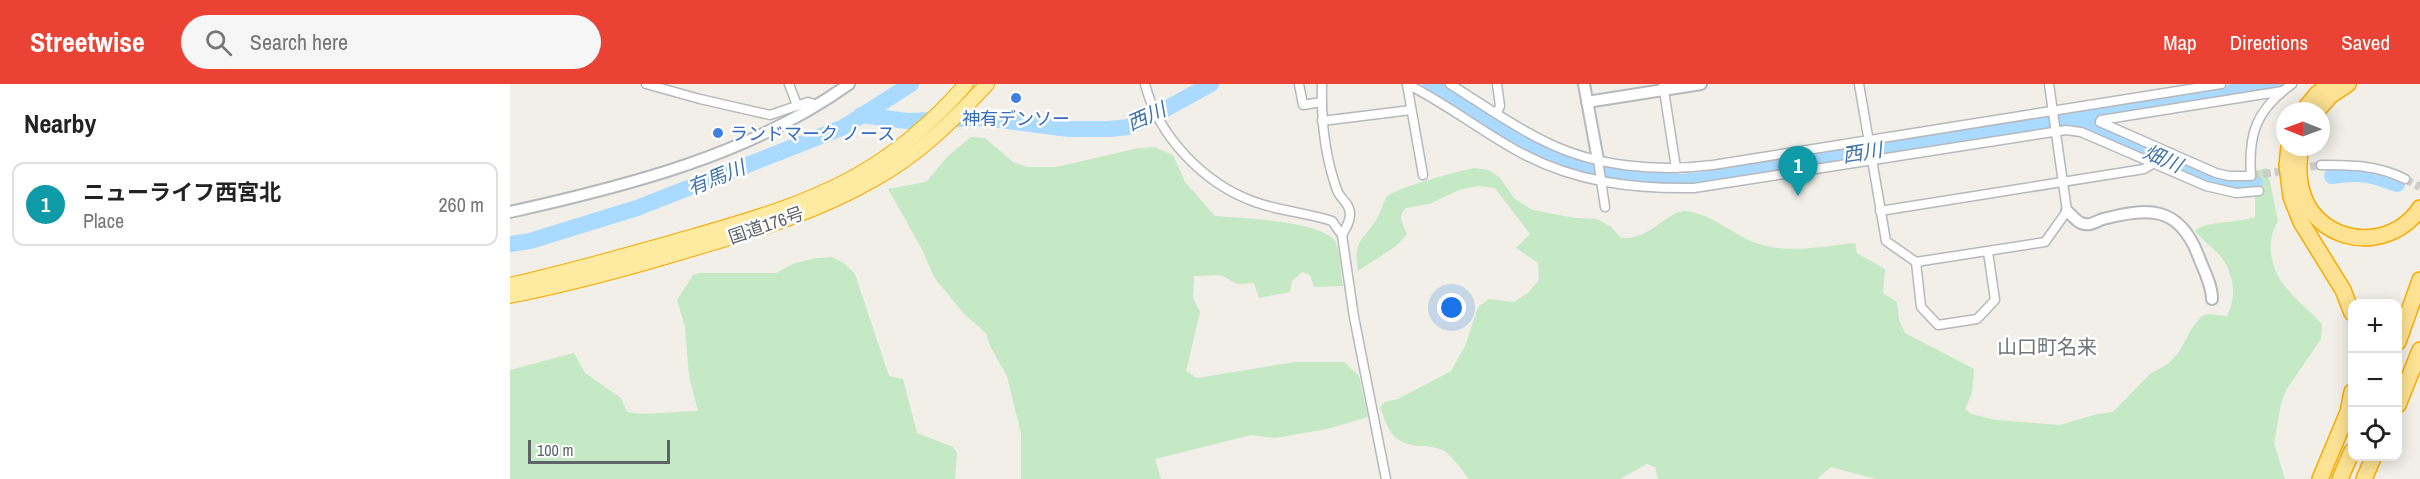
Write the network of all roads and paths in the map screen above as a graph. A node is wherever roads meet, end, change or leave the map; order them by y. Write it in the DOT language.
graph roads {
  1 [pos="646,84"];
  2 [pos="789,84"];
  3 [pos="849,84"];
  4 [pos="966,84"];
  5 [pos="987,84"];
  6 [pos="1144,84"];
  7 [pos="1299,84"];
  8 [pos="1322,84"];
  9 [pos="1407,84"];
  10 [pos="1450,84"];
  11 [pos="1497,84"];
  12 [pos="1584,84"];
  13 [pos="1701,84"];
  14 [pos="1859,84"];
  15 [pos="2049,84"];
  16 [pos="2221,84"];
  17 [pos="2292,84"];
  18 [pos="2329,84"];
  19 [pos="2348,84"];
  20 [pos="1664,87"];
  21 [pos="2283,91"];
  22 [pos="1321,102"];
  23 [pos="1587,102"];
  24 [pos="2310,102"];
  25 [pos="2324,102"];
  26 [pos="797,105"];
  27 [pos="817,105"];
  28 [pos="1411,110"];
  29 [pos="2054,112"];
  30 [pos="1497,113"];
  31 [pos="1322,121"];
  32 [pos="2056,129"];
  33 [pos="1868,140"];
  34 [pos="2160,151"];
  35 [pos="2288,156"];
  36 [pos="2299,156"];
  37 [pos="1598,160"];
  38 [pos="1871,161"];
  39 [pos="2154,163"];
  40 [pos="2320,165"];
  41 [pos="1676,168"];
  42 [pos="1423,175"];
  43 [pos="2405,179"];
  44 [pos="2064,181"];
  45 [pos="1602,183"];
  46 [pos="2259,191"];
  47 [pos="1605,207"];
  48 [pos="2420,207"];
  49 [pos="1880,211"];
  50 [pos="2067,211"];
  51 [pos="510,212"];
  52 [pos="1342,235"];
  53 [pos="1988,252"];
  54 [pos="1916,262"];
  55 [pos="2420,280"];
  56 [pos="510,285"];
  57 [pos="510,296"];
  58 [pos="2212,299"];
  59 [pos="2348,303"];
  60 [pos="2402,329"];
  61 [pos="2420,350"];
  62 [pos="2402,393"];
  63 [pos="2349,407"];
  64 [pos="2348,460"];
  65 [pos="2372,461"];
  66 [pos="1386,479"];
  67 [pos="2320,479"];
  68 [pos="2340,479"];
  69 [pos="2364,479"];
  1 -- 26 [label="street"];
  2 -- 26 [label="street"];
  3 -- 27 [label="street"];
  4 -- 56 [label="highway, 国道176号"];
  5 -- 57 [label="highway, 国道176号"];
  6 -- 52 [label="street"];
  7 -- 22 [label="street"];
  8 -- 22 [label="street"];
  9 -- 28 [label="street"];
  9 -- 45 [label="street"];
  10 -- 30 [label="street"];
  11 -- 30 [label="street"];
  12 -- 23 [label="street"];
  13 -- 20 [label="street"];
  14 -- 33 [label="street"];
  15 -- 29 [label="street"];
  16 -- 29 [label="street"];
  17 -- 21 [label="street"];
  18 -- 24 [label="highway"];
  19 -- 25 [label="highway"];
  20 -- 23 [label="street"];
  20 -- 41 [label="street"];
  21 -- 34 [label="street"];
  21 -- 34 [label="street"];
  22 -- 31 [label="street"];
  23 -- 37 [label="street"];
  26 -- 27 [label="street"];
  27 -- 51 [label="street"];
  28 -- 31 [label="street"];
  28 -- 42 [label="street"];
  29 -- 32 [label="street"];
  29 -- 33 [label="street"];
  30 -- 37 [label="street"];
  31 -- 52 [label="street"];
  32 -- 38 [label="street"];
  32 -- 39 [label="street"];
  32 -- 44 [label="street"];
  33 -- 38 [label="street"];
  33 -- 41 [label="street"];
  34 -- 39 [label="street"];
  35 -- 59 [label="highway"];
  36 -- 48 [label="highway"];
  37 -- 41 [label="street"];
  37 -- 45 [label="street"];
  38 -- 45 [label="street"];
  38 -- 49 [label="street"];
  39 -- 44 [label="street"];
  39 -- 46 [label="street"];
  40 -- 43 [label="street"];
  44 -- 49 [label="street"];
  44 -- 50 [label="street"];
  45 -- 47 [label="street"];
  49 -- 54 [label="street"];
  50 -- 53 [label="street"];
  50 -- 58 [label="street"];
  52 -- 66 [label="street"];
  53 -- 54 [label="street"];
  53 -- 54 [label="street"];
  55 -- 60 [label="highway"];
  61 -- 62 [label="highway"];
  63 -- 67 [label="highway"];
  64 -- 68 [label="highway"];
  65 -- 69 [label="highway"];
}
